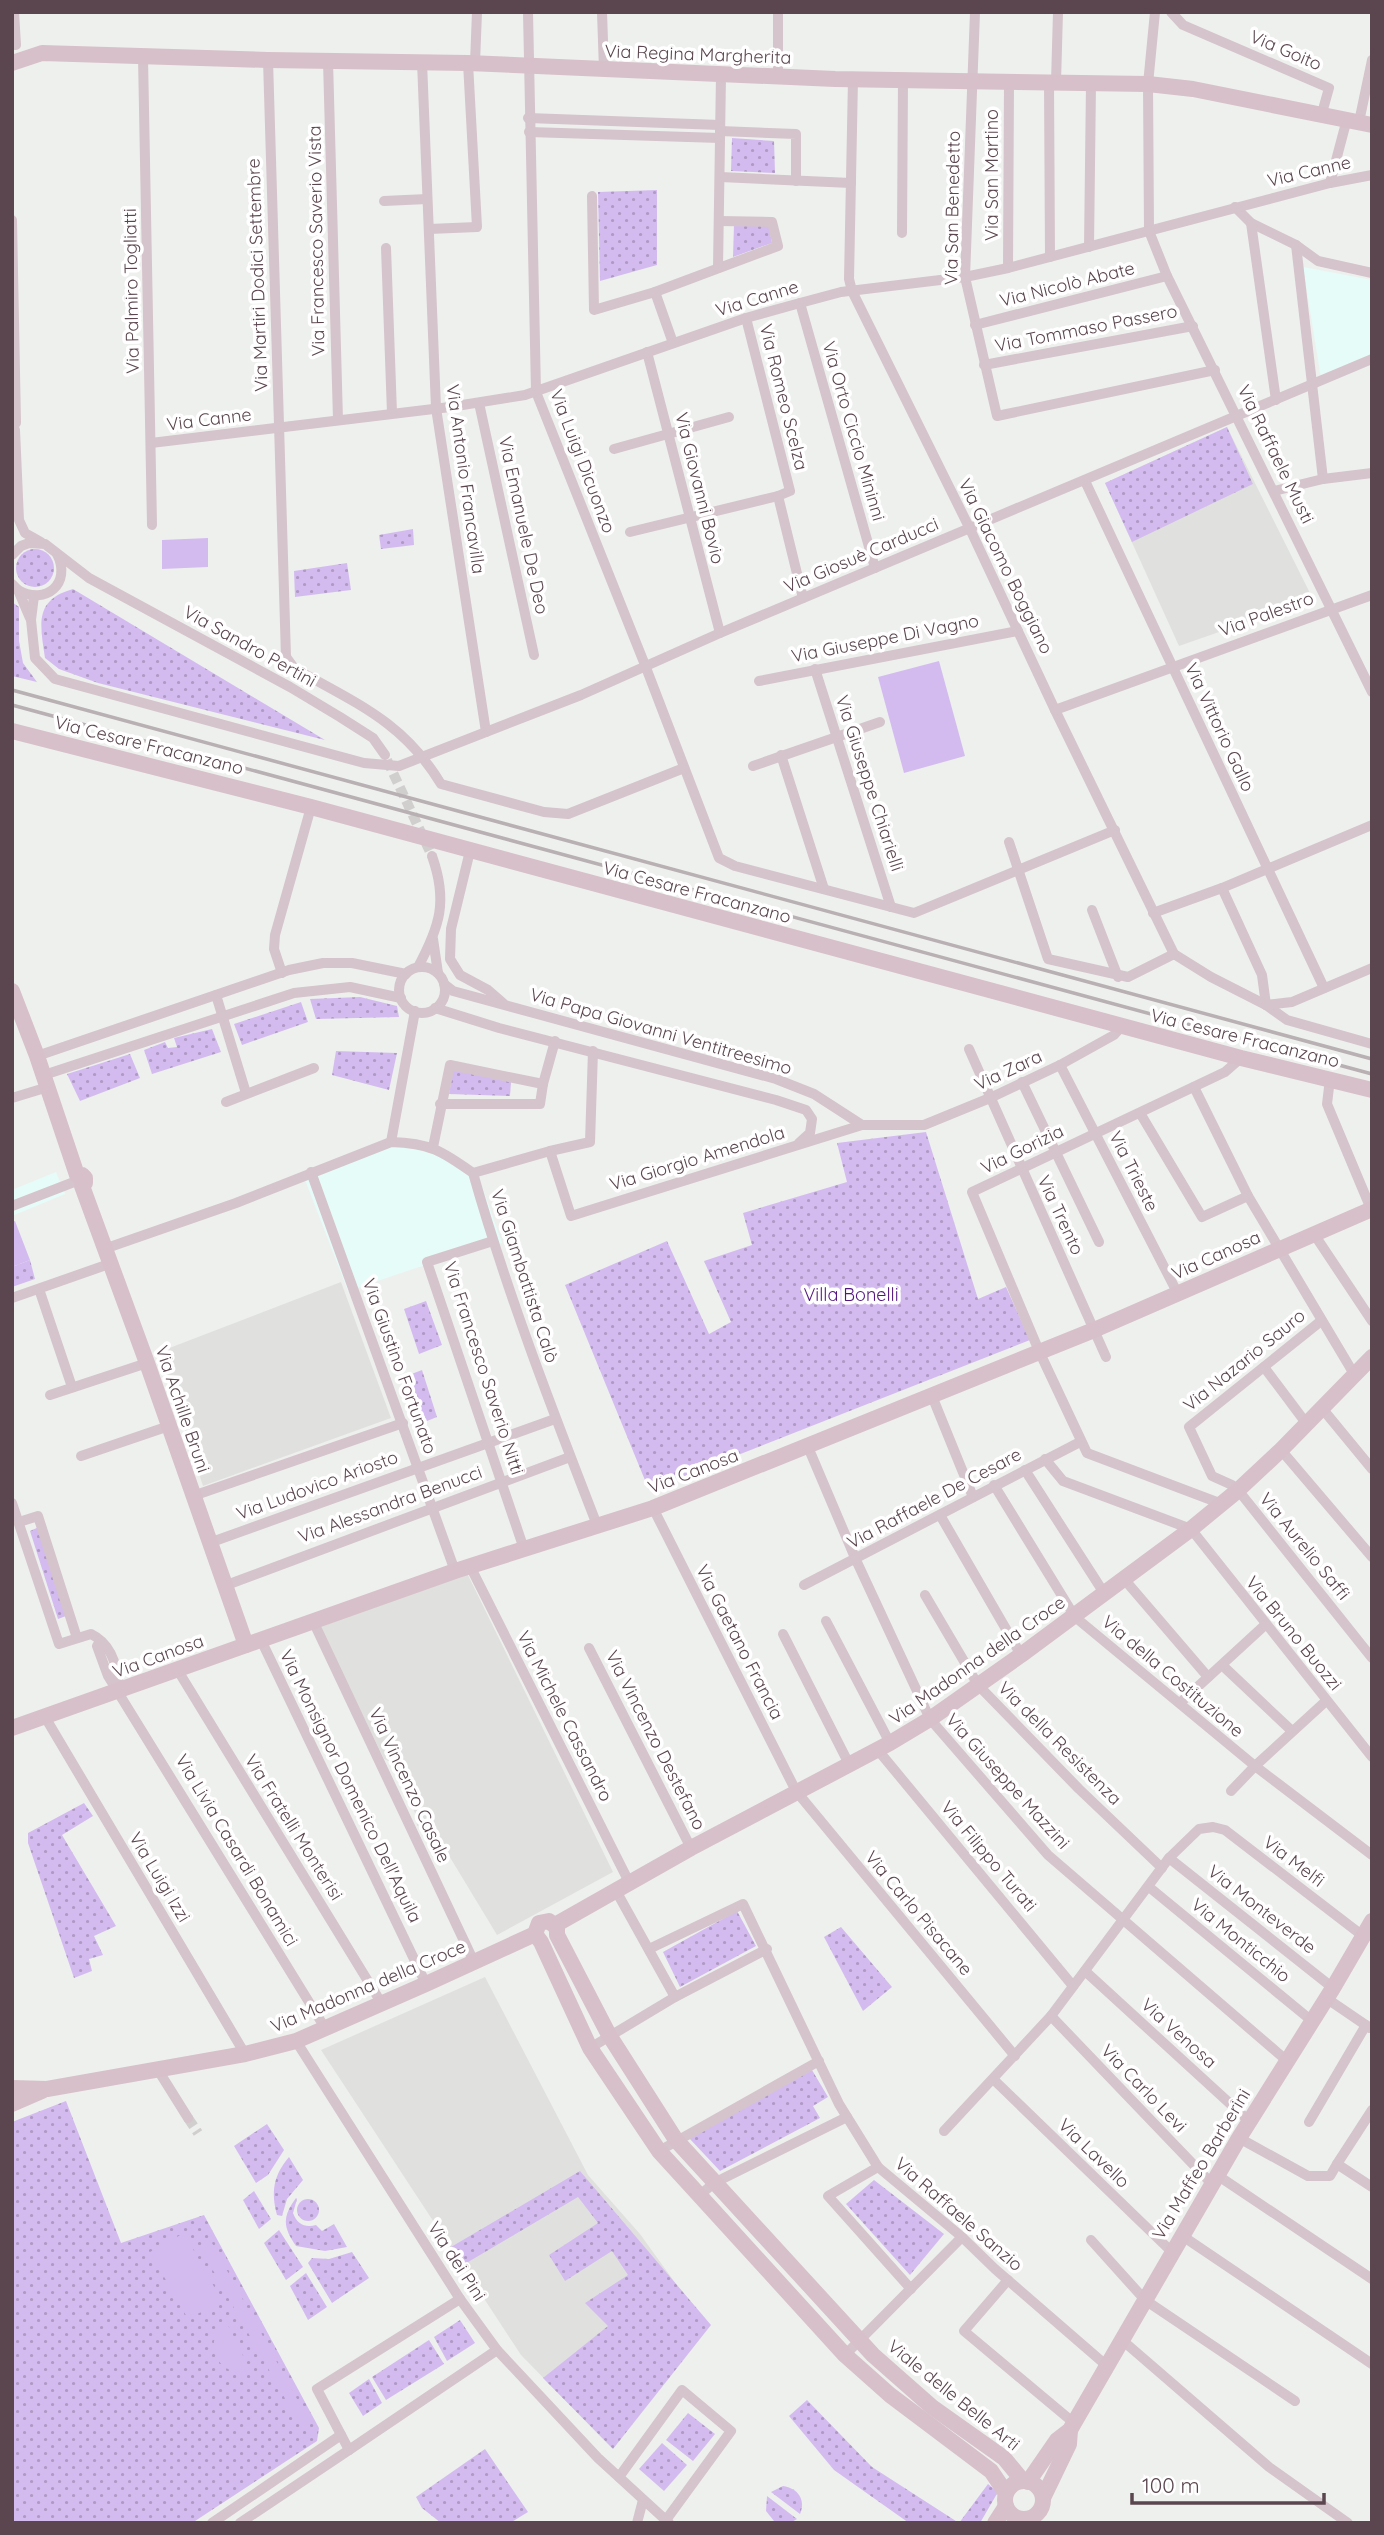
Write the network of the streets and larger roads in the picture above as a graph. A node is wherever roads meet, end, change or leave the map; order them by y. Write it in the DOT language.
graph roads {
  1 [pos="13,12"];
  2 [pos="477,12"];
  3 [pos="528,12"];
  4 [pos="602,12"];
  5 [pos="778,12"];
  6 [pos="975,12"];
  7 [pos="1058,12"];
  8 [pos="1154,12"];
  9 [pos="1171,12"];
  10 [pos="15,56"];
  11 [pos="144,57"];
  12 [pos="268,60"];
  13 [pos="1372,60"];
  14 [pos="328,61"];
  15 [pos="422,62"];
  16 [pos="472,63"];
  17 [pos="528,66"];
  18 [pos="604,70"];
  19 [pos="721,75"];
  20 [pos="778,77"];
  21 [pos="853,79"];
  22 [pos="903,80"];
  23 [pos="973,81"];
  24 [pos="1009,82"];
  25 [pos="1053,82"];
  26 [pos="1091,83"];
  27 [pos="1148,84"];
  28 [pos="1322,113"];
  29 [pos="528,118"];
  30 [pos="1359,122"];
  31 [pos="720,131"];
  32 [pos="529,132"];
  33 [pos="1372,175"];
  34 [pos="720,177"];
  35 [pos="796,181"];
  36 [pos="851,183"];
  37 [pos="1330,183"];
  38 [pos="592,196"];
  39 [pos="427,199"];
  40 [pos="384,201"];
  41 [pos="1235,207"];
  42 [pos="12,220"];
  43 [pos="719,221"];
  44 [pos="1251,223"];
  45 [pos="429,229"];
  46 [pos="1149,231"];
  47 [pos="902,233"];
  48 [pos="1296,245"];
  49 [pos="1089,247"];
  50 [pos="386,248"];
  51 [pos="1051,257"];
  52 [pos="718,268"];
  53 [pos="1008,268"];
  54 [pos="1372,274"];
  55 [pos="1167,276"];
  56 [pos="965,277"];
  57 [pos="852,291"];
  58 [pos="656,292"];
  59 [pos="800,303"];
  60 [pos="746,318"];
  61 [pos="975,325"];
  62 [pos="1193,326"];
  63 [pos="673,343"];
  64 [pos="647,352"];
  65 [pos="1372,359"];
  66 [pos="984,365"];
  67 [pos="1215,370"];
  68 [pos="1312,384"];
  69 [pos="536,392"];
  70 [pos="1276,400"];
  71 [pos="479,403"];
  72 [pos="436,408"];
  73 [pos="392,413"];
  74 [pos="1238,415"];
  75 [pos="729,417"];
  76 [pos="338,420"];
  77 [pos="14,427"];
  78 [pos="279,428"];
  79 [pos="669,434"];
  80 [pos="151,443"];
  81 [pos="614,449"];
  82 [pos="1372,473"];
  83 [pos="1323,479"];
  84 [pos="1085,481"];
  85 [pos="1274,491"];
  86 [pos="778,496"];
  87 [pos="689,517"];
  88 [pos="152,526"];
  89 [pos="970,529"];
  90 [pos="630,531"];
  91 [pos="45,544"];
  92 [pos="13,552"];
  93 [pos="57,554"];
  94 [pos="875,568"];
  95 [pos="61,577"];
  96 [pos="89,578"];
  97 [pos="15,587"];
  98 [pos="1372,595"];
  99 [pos="34,596"];
  100 [pos="803,598"];
  101 [pos="1331,609"];
  102 [pos="31,620"];
  103 [pos="1018,631"];
  104 [pos="720,633"];
  105 [pos="534,655"];
  106 [pos="645,665"];
  107 [pos="1172,667"];
  108 [pos="815,669"];
  109 [pos="759,681"];
  110 [pos="1372,692"];
  111 [pos="1055,710"];
  112 [pos="880,722"];
  113 [pos="12,731"];
  114 [pos="486,732"];
  115 [pos="836,737"];
  116 [pos="385,755"];
  117 [pos="423,755"];
  118 [pos="781,755"];
  119 [pos="753,766"];
  120 [pos="684,768"];
  121 [pos="311,807"];
  122 [pos="1372,825"];
  123 [pos="1115,830"];
  124 [pos="1009,842"];
  125 [pos="470,851"];
  126 [pos="432,856"];
  127 [pos="1267,869"];
  128 [pos="1018,872"];
  129 [pos="1222,888"];
  130 [pos="824,889"];
  131 [pos="891,907"];
  132 [pos="1092,910"];
  133 [pos="1153,913"];
  134 [pos="433,939"];
  135 [pos="1174,954"];
  136 [pos="418,967"];
  137 [pos="1372,968"];
  138 [pos="282,973"];
  139 [pos="438,973"];
  140 [pos="406,974"];
  141 [pos="1118,977"];
  142 [pos="444,984"];
  143 [pos="1324,988"];
  144 [pos="12,991"];
  145 [pos="216,995"];
  146 [pos="401,998"];
  147 [pos="505,1005"];
  148 [pos="1266,1005"];
  149 [pos="435,1008"];
  150 [pos="415,1011"];
  151 [pos="224,1016"];
  152 [pos="1122,1026"];
  153 [pos="555,1041"];
  154 [pos="1372,1044"];
  155 [pos="969,1049"];
  156 [pos="593,1051"];
  157 [pos="37,1056"];
  158 [pos="1241,1058"];
  159 [pos="1059,1065"];
  160 [pos="314,1068"];
  161 [pos="1330,1079"];
  162 [pos="46,1081"];
  163 [pos="1022,1082"];
  164 [pos="543,1084"];
  165 [pos="1195,1087"];
  166 [pos="1372,1090"];
  167 [pos="246,1093"];
  168 [pos="12,1098"];
  169 [pos="990,1098"];
  170 [pos="226,1101"];
  171 [pos="440,1104"];
  172 [pos="1140,1113"];
  173 [pos="862,1125"];
  174 [pos="901,1127"];
  175 [pos="1095,1133"];
  176 [pos="391,1142"];
  177 [pos="797,1145"];
  178 [pos="433,1147"];
  179 [pos="550,1151"];
  180 [pos="1054,1152"];
  181 [pos="1021,1169"];
  182 [pos="311,1172"];
  183 [pos="473,1173"];
  184 [pos="78,1181"];
  185 [pos="1248,1196"];
  186 [pos="12,1206"];
  187 [pos="1371,1209"];
  188 [pos="1314,1234"];
  189 [pos="492,1241"];
  190 [pos="1099,1242"];
  191 [pos="1278,1248"];
  192 [pos="106,1256"];
  193 [pos="39,1289"];
  194 [pos="1178,1294"];
  195 [pos="12,1298"];
  196 [pos="1321,1321"];
  197 [pos="1372,1321"];
  198 [pos="1094,1329"];
  199 [pos="1040,1351"];
  200 [pos="1106,1357"];
  201 [pos="1372,1357"];
  202 [pos="147,1363"];
  203 [pos="1264,1367"];
  204 [pos="1354,1374"];
  205 [pos="72,1387"];
  206 [pos="50,1395"];
  207 [pos="932,1396"];
  208 [pos="1321,1408"];
  209 [pos="555,1419"];
  210 [pos="403,1423"];
  211 [pos="1306,1423"];
  212 [pos="169,1426"];
  213 [pos="489,1441"];
  214 [pos="1080,1442"];
  215 [pos="808,1447"];
  216 [pos="1281,1450"];
  217 [pos="81,1456"];
  218 [pos="570,1457"];
  219 [pos="1045,1459"];
  220 [pos="418,1467"];
  221 [pos="1372,1469"];
  222 [pos="1025,1470"];
  223 [pos="502,1482"];
  224 [pos="994,1485"];
  225 [pos="1237,1491"];
  226 [pos="193,1496"];
  227 [pos="973,1497"];
  228 [pos="12,1503"];
  229 [pos="1222,1504"];
  230 [pos="433,1507"];
  231 [pos="653,1507"];
  232 [pos="940,1515"];
  233 [pos="19,1522"];
  234 [pos="597,1525"];
  235 [pos="1191,1529"];
  236 [pos="209,1542"];
  237 [pos="524,1549"];
  238 [pos="1372,1557"];
  239 [pos="856,1560"];
  240 [pos="463,1569"];
  241 [pos="1124,1578"];
  242 [pos="804,1585"];
  243 [pos="224,1586"];
  244 [pos="1104,1593"];
  245 [pos="925,1595"];
  246 [pos="1075,1617"];
  247 [pos="826,1621"];
  248 [pos="314,1623"];
  249 [pos="1265,1625"];
  250 [pos="783,1634"];
  251 [pos="77,1638"];
  252 [pos="253,1643"];
  253 [pos="589,1648"];
  254 [pos="1021,1656"];
  255 [pos="1372,1658"];
  256 [pos="1222,1665"];
  257 [pos="177,1669"];
  258 [pos="1208,1676"];
  259 [pos="978,1685"];
  260 [pos="119,1690"];
  261 [pos="1326,1701"];
  262 [pos="1180,1703"];
  263 [pos="46,1717"];
  264 [pos="930,1719"];
  265 [pos="12,1728"];
  266 [pos="1292,1731"];
  267 [pos="883,1746"];
  268 [pos="1372,1757"];
  269 [pos="849,1764"];
  270 [pos="1255,1766"];
  271 [pos="796,1791"];
  272 [pos="1231,1791"];
  273 [pos="691,1848"];
  274 [pos="1372,1855"];
  275 [pos="1169,1858"];
  276 [pos="1162,1868"];
  277 [pos="622,1886"];
  278 [pos="1149,1887"];
  279 [pos="1122,1920"];
  280 [pos="1372,1921"];
  281 [pos="556,1930"];
  282 [pos="1363,1936"];
  283 [pos="538,1938"];
  284 [pos="767,1949"];
  285 [pos="649,1950"];
  286 [pos="474,1962"];
  287 [pos="1085,1971"];
  288 [pos="426,1984"];
  289 [pos="1073,1986"];
  290 [pos="1330,1993"];
  291 [pos="675,1997"];
  292 [pos="382,2004"];
  293 [pos="1051,2017"];
  294 [pos="1312,2021"];
  295 [pos="325,2028"];
  296 [pos="1369,2028"];
  297 [pos="609,2035"];
  298 [pos="296,2040"];
  299 [pos="590,2048"];
  300 [pos="245,2054"];
  301 [pos="1015,2056"];
  302 [pos="1286,2060"];
  303 [pos="819,2061"];
  304 [pos="158,2070"];
  305 [pos="993,2079"];
  306 [pos="12,2088"];
  307 [pos="47,2089"];
  308 [pos="12,2104"];
  309 [pos="1372,2110"];
  310 [pos="847,2116"];
  311 [pos="188,2118"];
  312 [pos="1249,2121"];
  313 [pos="1309,2122"];
  314 [pos="944,2132"];
  315 [pos="1239,2138"];
  316 [pos="676,2140"];
  317 [pos="659,2151"];
  318 [pos="1337,2164"];
  319 [pos="878,2167"];
  320 [pos="1214,2180"];
  321 [pos="714,2183"];
  322 [pos="1372,2187"];
  323 [pos="700,2195"];
  324 [pos="1181,2235"];
  325 [pos="962,2237"];
  326 [pos="1091,2241"];
  327 [pos="1171,2251"];
  328 [pos="1372,2279"];
  329 [pos="1008,2280"];
  330 [pos="911,2289"];
  331 [pos="460,2299"];
  332 [pos="1145,2300"];
  333 [pos="1122,2340"];
  334 [pos="858,2341"];
  335 [pos="497,2350"];
  336 [pos="845,2355"];
  337 [pos="1372,2364"];
  338 [pos="1107,2366"];
  339 [pos="1295,2401"];
  340 [pos="1072,2427"];
  341 [pos="341,2435"];
  342 [pos="349,2450"];
  343 [pos="619,2477"];
  344 [pos="1025,2481"];
  345 [pos="643,2500"];
  346 [pos="1006,2500"];
  347 [pos="1030,2517"];
  348 [pos="667,2522"];
  349 [pos="212,2523"];
  350 [pos="240,2523"];
  351 [pos="637,2523"];
  352 [pos="995,2523"];
  353 [pos="1348,2523"];
  1 -- 10 [label="street"];
  2 -- 16 [label="street"];
  3 -- 17 [label="street, Via Luigi Dicuonzo"];
  4 -- 18 [label="street"];
  5 -- 20 [label="street"];
  6 -- 23 [label="street, Via San Benedetto"];
  7 -- 25 [label="street"];
  8 -- 27 [label="street"];
  9 -- 28 [label="street, Via Goito"];
  10 -- 11 [label="street, Via Regina Margherita"];
  11 -- 12 [label="street, Via Regina Margherita"];
  11 -- 80 [label="street, Via Palmiro Togliatti"];
  12 -- 14 [label="street, Via Regina Margherita"];
  12 -- 78 [label="street, Via Martiri Dodici Settembre"];
  13 -- 30 [label="street"];
  14 -- 15 [label="street, Via Regina Margherita"];
  14 -- 76 [label="street, Via Francesco Saverio Vista"];
  15 -- 16 [label="street, Via Regina Margherita"];
  15 -- 39 [label="street, Via Antonio Francavilla"];
  16 -- 17 [label="street, Via Regina Margherita"];
  16 -- 45 [label="street"];
  17 -- 18 [label="street, Via Regina Margherita"];
  17 -- 29 [label="street, Via Luigi Dicuonzo"];
  18 -- 19 [label="street, Via Regina Margherita"];
  19 -- 20 [label="street, Via Regina Margherita"];
  19 -- 31 [label="street"];
  20 -- 21 [label="street, Via Regina Margherita"];
  21 -- 22 [label="street, Via Regina Margherita"];
  21 -- 36 [label="street, Via Giacomo Boggiano"];
  22 -- 23 [label="street, Via Regina Margherita"];
  22 -- 47 [label="street"];
  23 -- 24 [label="street, Via Regina Margherita"];
  23 -- 56 [label="street, Via San Benedetto"];
  24 -- 25 [label="street, Via Regina Margherita"];
  24 -- 53 [label="street, Via San Martino"];
  25 -- 26 [label="street, Via Regina Margherita"];
  25 -- 51 [label="street"];
  26 -- 27 [label="street, Via Regina Margherita"];
  26 -- 49 [label="street"];
  27 -- 28 [label="street, Via Regina Margherita"];
  27 -- 46 [label="street"];
  28 -- 30 [label="street, Via Regina Margherita"];
  29 -- 31 [label="street"];
  29 -- 32 [label="street, Via Luigi Dicuonzo"];
  30 -- 37 [label="street"];
  31 -- 32 [label="street"];
  31 -- 34 [label="street"];
  31 -- 35 [label="street"];
  32 -- 69 [label="street, Via Luigi Dicuonzo"];
  33 -- 37 [label="street, Via Canne"];
  34 -- 35 [label="street"];
  34 -- 43 [label="street"];
  35 -- 36 [label="street"];
  36 -- 57 [label="street, Via Giacomo Boggiano"];
  37 -- 41 [label="street, Via Canne"];
  38 -- 58 [label="street"];
  39 -- 40 [label="street"];
  39 -- 45 [label="street, Via Antonio Francavilla"];
  41 -- 44 [label="street"];
  41 -- 46 [label="street, Via Canne"];
  42 -- 77 [label="street, Via Sandro Pertini"];
  43 -- 52 [label="street"];
  43 -- 52 [label="street"];
  44 -- 48 [label="street"];
  44 -- 70 [label="street"];
  45 -- 72 [label="street, Via Antonio Francavilla"];
  46 -- 49 [label="street, Via Canne"];
  46 -- 55 [label="street, Via Raffaele Musti"];
  48 -- 54 [label="street"];
  48 -- 68 [label="street"];
  49 -- 51 [label="street, Via Canne"];
  50 -- 73 [label="street"];
  51 -- 53 [label="street, Via Canne"];
  52 -- 58 [label="street"];
  53 -- 56 [label="street, Via Canne"];
  55 -- 61 [label="street, Via Nicolò Abate"];
  55 -- 62 [label="street, Via Raffaele Musti"];
  56 -- 57 [label="street, Via Canne"];
  56 -- 61 [label="street, Via San Benedetto"];
  57 -- 59 [label="street, Via Canne"];
  57 -- 89 [label="street, Via Giacomo Boggiano"];
  58 -- 63 [label="street"];
  59 -- 60 [label="street, Via Canne"];
  59 -- 94 [label="street, Via Orto Ciccio Mininni"];
  60 -- 63 [label="street, Via Canne"];
  60 -- 86 [label="street, Via Romeo Scelza"];
  61 -- 66 [label="street, Via San Benedetto"];
  62 -- 66 [label="street, Via Tommaso Passero"];
  62 -- 67 [label="street, Via Raffaele Musti"];
  63 -- 64 [label="street, Via Canne"];
  64 -- 69 [label="street, Via Canne"];
  64 -- 79 [label="street, Via Giovanni Bovio"];
  65 -- 68 [label="street, Via Giosuè Carducci"];
  66 -- 67 [label="street, Via San Benedetto"];
  67 -- 74 [label="street, Via Raffaele Musti"];
  68 -- 70 [label="street, Via Giosuè Carducci"];
  68 -- 83 [label="street"];
  69 -- 71 [label="street, Via Canne"];
  69 -- 106 [label="street, Via Luigi Dicuonzo"];
  70 -- 74 [label="street, Via Giosuè Carducci"];
  71 -- 72 [label="street, Via Canne"];
  71 -- 105 [label="street, Via Emanuele De Deo"];
  72 -- 73 [label="street, Via Canne"];
  72 -- 114 [label="street, Via Antonio Francavilla"];
  73 -- 76 [label="street, Via Canne"];
  74 -- 84 [label="street, Via Giosuè Carducci"];
  74 -- 85 [label="street, Via Raffaele Musti"];
  75 -- 79 [label="street"];
  76 -- 78 [label="street, Via Canne"];
  77 -- 91 [label="street, Via Sandro Pertini"];
  78 -- 80 [label="street, Via Canne"];
  78 -- 117 [label="street, Via Martiri Dodici Settembre"];
  79 -- 81 [label="street"];
  79 -- 87 [label="street, Via Giovanni Bovio"];
  80 -- 88 [label="street, Via Palmiro Togliatti"];
  82 -- 83 [label="street"];
  83 -- 85 [label="street"];
  84 -- 89 [label="street, Via Giosuè Carducci"];
  84 -- 107 [label="street, Via Vittorio Gallo"];
  85 -- 101 [label="street, Via Raffaele Musti"];
  86 -- 87 [label="street"];
  86 -- 100 [label="street, Via Romeo Scelza"];
  87 -- 90 [label="street"];
  87 -- 104 [label="street, Via Giovanni Bovio"];
  89 -- 94 [label="street, Via Giosuè Carducci"];
  89 -- 103 [label="street, Via Giacomo Boggiano"];
  91 -- 92 [label="street"];
  91 -- 93 [label="street, Via Sandro Pertini"];
  93 -- 95 [label="street"];
  93 -- 96 [label="street, Via Sandro Pertini"];
  94 -- 100 [label="street, Via Giosuè Carducci"];
  95 -- 96 [label="street, Via Sandro Pertini"];
  95 -- 99 [label="street"];
  96 -- 116 [label="street, Via Sandro Pertini"];
  97 -- 99 [label="street"];
  97 -- 102 [label="street"];
  98 -- 101 [label="street, Via Palestro"];
  99 -- 102 [label="street"];
  100 -- 104 [label="street, Via Giosuè Carducci"];
  101 -- 107 [label="street, Via Palestro"];
  101 -- 110 [label="street, Via Raffaele Musti"];
  102 -- 117 [label="street, Via Giosuè Carducci"];
  103 -- 108 [label="street, Via Giuseppe Di Vagno"];
  103 -- 111 [label="street, Via Giacomo Boggiano"];
  104 -- 106 [label="street, Via Giosuè Carducci"];
  106 -- 114 [label="street, Via Giosuè Carducci"];
  106 -- 120 [label="street, Via Luigi Dicuonzo"];
  107 -- 111 [label="street, Via Palestro"];
  107 -- 127 [label="street, Via Vittorio Gallo"];
  108 -- 109 [label="street, Via Giuseppe Di Vagno"];
  108 -- 115 [label="street, Via Giuseppe Chiarielli"];
  111 -- 123 [label="street, Via Giacomo Boggiano"];
  112 -- 115 [label="street"];
  113 -- 121 [label="street, Via Cesare Fracanzano"];
  114 -- 117 [label="street, Via Giosuè Carducci"];
  115 -- 118 [label="street"];
  115 -- 131 [label="street, Via Giuseppe Chiarielli"];
  117 -- 120 [label="street"];
  118 -- 119 [label="street"];
  118 -- 130 [label="street"];
  120 -- 130 [label="street, Via Luigi Dicuonzo"];
  121 -- 125 [label="street, Via Cesare Fracanzano"];
  121 -- 138 [label="street"];
  122 -- 127 [label="street"];
  123 -- 128 [label="street"];
  123 -- 133 [label="street, Via Giacomo Boggiano"];
  124 -- 128 [label="street"];
  125 -- 147 [label="street"];
  125 -- 152 [label="street, Via Cesare Fracanzano"];
  126 -- 134 [label="street"];
  127 -- 129 [label="street"];
  127 -- 143 [label="street, Via Vittorio Gallo"];
  128 -- 131 [label="street"];
  128 -- 141 [label="street"];
  129 -- 133 [label="street"];
  129 -- 148 [label="street"];
  130 -- 131 [label="street"];
  132 -- 141 [label="street"];
  133 -- 135 [label="street, Via Giacomo Boggiano"];
  134 -- 136 [label="street"];
  134 -- 139 [label="street"];
  135 -- 141 [label="street"];
  135 -- 148 [label="street"];
  136 -- 139 [label="street"];
  136 -- 140 [label="street"];
  137 -- 143 [label="street"];
  138 -- 140 [label="street"];
  138 -- 145 [label="street"];
  139 -- 142 [label="street"];
  140 -- 146 [label="street"];
  142 -- 147 [label="street, Via Papa Giovanni Ventitreesimo"];
  142 -- 149 [label="street"];
  143 -- 148 [label="street"];
  144 -- 157 [label="street, Via Achille Bruni"];
  145 -- 151 [label="street"];
  145 -- 157 [label="street"];
  146 -- 150 [label="street"];
  146 -- 151 [label="street"];
  147 -- 173 [label="street, Via Papa Giovanni Ventitreesimo"];
  148 -- 154 [label="street"];
  149 -- 150 [label="street"];
  149 -- 153 [label="street, Via Papa Giovanni Ventitreesimo"];
  150 -- 176 [label="street"];
  151 -- 162 [label="street"];
  151 -- 167 [label="street"];
  152 -- 158 [label="street, Via Cesare Fracanzano"];
  152 -- 159 [label="street, Via Zara"];
  153 -- 156 [label="street, Via Papa Giovanni Ventitreesimo"];
  153 -- 164 [label="street"];
  155 -- 169 [label="street, Via Trento"];
  156 -- 177 [label="street, Via Papa Giovanni Ventitreesimo"];
  156 -- 179 [label="street"];
  157 -- 162 [label="street, Via Achille Bruni"];
  158 -- 161 [label="street, Via Cesare Fracanzano"];
  158 -- 165 [label="street, Via Gorizia"];
  159 -- 163 [label="street, Via Zara"];
  159 -- 175 [label="street, Via Trieste"];
  160 -- 167 [label="street"];
  161 -- 166 [label="street, Via Cesare Fracanzano"];
  161 -- 187 [label="street"];
  162 -- 168 [label="street"];
  162 -- 184 [label="street, Via Achille Bruni"];
  163 -- 169 [label="street, Via Zara"];
  163 -- 180 [label="street"];
  164 -- 171 [label="street"];
  164 -- 171 [label="street"];
  165 -- 172 [label="street, Via Gorizia"];
  165 -- 185 [label="street"];
  167 -- 170 [label="street"];
  169 -- 174 [label="street, Via Zara"];
  169 -- 181 [label="street, Via Trento"];
  171 -- 178 [label="street"];
  172 -- 175 [label="street, Via Gorizia"];
  172 -- 185 [label="street"];
  173 -- 174 [label="street, Via Giorgio Amendola"];
  173 -- 177 [label="street, Via Giorgio Amendola"];
  175 -- 180 [label="street, Via Gorizia"];
  175 -- 194 [label="street, Via Trieste"];
  176 -- 178 [label="street, Via Giambattista Calò"];
  176 -- 182 [label="street, Via Giambattista Calò"];
  177 -- 179 [label="street, Via Giorgio Amendola"];
  178 -- 183 [label="street, Via Giambattista Calò"];
  179 -- 183 [label="street"];
  180 -- 181 [label="street, Via Gorizia"];
  180 -- 190 [label="street"];
  181 -- 198 [label="street, Via Trento"];
  181 -- 199 [label="street, Via Gorizia"];
  182 -- 192 [label="street, Via Giambattista Calò"];
  182 -- 210 [label="street, Via Giustino Fortunato"];
  183 -- 189 [label="street, Via Giambattista Calò"];
  184 -- 186 [label="street"];
  184 -- 192 [label="street, Via Achille Bruni"];
  185 -- 191 [label="street"];
  187 -- 188 [label="street, Via Canosa"];
  188 -- 191 [label="street, Via Canosa"];
  188 -- 197 [label="street"];
  189 -- 209 [label="street, Via Giambattista Calò"];
  189 -- 213 [label="street, Via Francesco Saverio Nitti"];
  191 -- 194 [label="street, Via Canosa"];
  191 -- 196 [label="street"];
  192 -- 193 [label="street, Via Giambattista Calò"];
  192 -- 202 [label="street, Via Achille Bruni"];
  193 -- 195 [label="street, Via Giambattista Calò"];
  193 -- 205 [label="street"];
  194 -- 198 [label="street, Via Canosa"];
  196 -- 203 [label="street, Via Nazario Sauro"];
  196 -- 204 [label="street"];
  198 -- 199 [label="street, Via Canosa"];
  198 -- 200 [label="street, Via Trento"];
  199 -- 207 [label="street, Via Canosa"];
  199 -- 214 [label="street"];
  201 -- 204 [label="street, Via Madonna della Croce"];
  202 -- 205 [label="street"];
  202 -- 212 [label="street, Via Achille Bruni"];
  203 -- 211 [label="street"];
  203 -- 225 [label="street, Via Nazario Sauro"];
  204 -- 208 [label="street, Via Madonna della Croce"];
  205 -- 206 [label="street"];
  207 -- 215 [label="street, Via Canosa"];
  207 -- 227 [label="street"];
  208 -- 211 [label="street, Via Madonna della Croce"];
  208 -- 221 [label="street"];
  209 -- 213 [label="street, Via Ludovico Ariosto"];
  209 -- 218 [label="street, Via Giambattista Calò"];
  210 -- 220 [label="street, Via Giustino Fortunato"];
  210 -- 226 [label="street"];
  211 -- 216 [label="street, Via Madonna della Croce"];
  212 -- 217 [label="street"];
  212 -- 226 [label="street, Via Achille Bruni"];
  213 -- 220 [label="street, Via Ludovico Ariosto"];
  213 -- 223 [label="street, Via Francesco Saverio Nitti"];
  214 -- 219 [label="street, Via Raffaele De Cesare"];
  214 -- 229 [label="street"];
  215 -- 231 [label="street, Via Canosa"];
  215 -- 239 [label="street, Via Giuseppe Mazzini"];
  216 -- 225 [label="street, Via Madonna della Croce"];
  216 -- 238 [label="street"];
  218 -- 223 [label="street, Via Alessandra Benucci"];
  218 -- 234 [label="street, Via Giambattista Calò"];
  219 -- 222 [label="street, Via Raffaele De Cesare"];
  219 -- 235 [label="street"];
  220 -- 230 [label="street, Via Giustino Fortunato"];
  220 -- 236 [label="street, Via Ludovico Ariosto"];
  222 -- 224 [label="street, Via Raffaele De Cesare"];
  222 -- 244 [label="street"];
  223 -- 230 [label="street, Via Alessandra Benucci"];
  223 -- 237 [label="street, Via Francesco Saverio Nitti"];
  224 -- 227 [label="street, Via Raffaele De Cesare"];
  224 -- 246 [label="street, Via della Costituzione"];
  225 -- 229 [label="street, Via Madonna della Croce"];
  225 -- 255 [label="street, Via Aurelio Saffi"];
  226 -- 236 [label="street, Via Achille Bruni"];
  227 -- 232 [label="street, Via Raffaele De Cesare"];
  228 -- 233 [label="street"];
  229 -- 235 [label="street, Via Madonna della Croce"];
  230 -- 240 [label="street, Via Giustino Fortunato"];
  230 -- 243 [label="street, Via Alessandra Benucci"];
  231 -- 234 [label="street, Via Canosa"];
  231 -- 271 [label="street, Via Gaetano Francia"];
  232 -- 239 [label="street, Via Raffaele De Cesare"];
  232 -- 254 [label="street"];
  233 -- 251 [label="street"];
  233 -- 251 [label="street"];
  234 -- 237 [label="street, Via Canosa"];
  235 -- 241 [label="street, Via Madonna della Croce"];
  235 -- 249 [label="street, Via Bruno Buozzi"];
  236 -- 243 [label="street, Via Achille Bruni"];
  237 -- 240 [label="street, Via Canosa"];
  239 -- 242 [label="street, Via Raffaele De Cesare"];
  239 -- 264 [label="street, Via Giuseppe Mazzini"];
  240 -- 248 [label="street, Via Canosa"];
  240 -- 277 [label="street, Via Michele Cassandro"];
  241 -- 244 [label="street, Via Madonna della Croce"];
  241 -- 258 [label="street"];
  243 -- 252 [label="street, Via Achille Bruni"];
  244 -- 246 [label="street, Via Madonna della Croce"];
  245 -- 259 [label="street, Via della Resistenza"];
  246 -- 254 [label="street, Via Madonna della Croce"];
  246 -- 262 [label="street, Via della Costituzione"];
  247 -- 267 [label="street, Via Filippo Turati"];
  248 -- 252 [label="street, Via Canosa"];
  248 -- 286 [label="street, Via Vincenzo Casale"];
  249 -- 256 [label="street"];
  249 -- 261 [label="street, Via Bruno Buozzi"];
  250 -- 269 [label="street"];
  251 -- 260 [label="street, Via Livia Casardi Bonamici"];
  252 -- 257 [label="street, Via Canosa"];
  252 -- 288 [label="street, Via Monsignor Domenico Dell'Aquila"];
  253 -- 273 [label="street, Via Vincenzo Destefano"];
  254 -- 259 [label="street, Via Madonna della Croce"];
  256 -- 258 [label="street"];
  256 -- 266 [label="street"];
  257 -- 260 [label="street, Via Canosa"];
  257 -- 292 [label="street, Via Fratelli Monterisi"];
  258 -- 262 [label="street"];
  259 -- 264 [label="street, Via Madonna della Croce"];
  259 -- 276 [label="street, Via della Resistenza"];
  260 -- 263 [label="street, Via Canosa"];
  260 -- 295 [label="street, Via Livia Casardi Bonamici"];
  261 -- 266 [label="street"];
  261 -- 268 [label="street, Via Bruno Buozzi"];
  262 -- 270 [label="street, Via della Costituzione"];
  263 -- 265 [label="street, Via Canosa"];
  263 -- 300 [label="street, Via Luigi Izzi"];
  264 -- 267 [label="street, Via Madonna della Croce"];
  264 -- 279 [label="street, Via Giuseppe Mazzini"];
  266 -- 270 [label="street"];
  267 -- 269 [label="street, Via Madonna della Croce"];
  267 -- 289 [label="street, Via Filippo Turati"];
  269 -- 271 [label="street, Via Madonna della Croce"];
  270 -- 272 [label="street"];
  270 -- 274 [label="street, Via della Costituzione"];
  271 -- 273 [label="street, Via Madonna della Croce"];
  271 -- 301 [label="street, Via Carlo Pisacane"];
  273 -- 277 [label="street, Via Madonna della Croce"];
  275 -- 276 [label="street"];
  275 -- 282 [label="street, Via Melfi"];
  275 -- 290 [label="street, Via Monteverde"];
  276 -- 278 [label="street"];
  277 -- 281 [label="street, Via Madonna della Croce"];
  277 -- 285 [label="street, Via Michele Cassandro"];
  278 -- 279 [label="street"];
  278 -- 294 [label="street, Via Monticchio"];
  279 -- 287 [label="street"];
  279 -- 302 [label="street, Via Giuseppe Mazzini"];
  280 -- 282 [label="street, Via Maffeo Barberini"];
  281 -- 283 [label="street, Via Madonna della Croce"];
  281 -- 297 [label="street, Viale delle Belle Arti"];
  282 -- 290 [label="street, Via Maffeo Barberini"];
  283 -- 286 [label="street, Via Madonna della Croce"];
  283 -- 299 [label="street, Viale delle Belle Arti"];
  284 -- 285 [label="street, Via Raffaele Sanzio"];
  284 -- 291 [label="street"];
  284 -- 303 [label="street, Via Raffaele Sanzio"];
  285 -- 291 [label="street, Via Michele Cassandro"];
  286 -- 288 [label="street, Via Madonna della Croce"];
  287 -- 289 [label="street"];
  287 -- 312 [label="street, Via Venosa"];
  288 -- 292 [label="street, Via Madonna della Croce"];
  289 -- 293 [label="street"];
  290 -- 294 [label="street, Via Maffeo Barberini"];
  290 -- 296 [label="street, Via Monteverde"];
  291 -- 297 [label="street"];
  292 -- 295 [label="street, Via Madonna della Croce"];
  293 -- 301 [label="street"];
  293 -- 320 [label="street, Via Carlo Levi"];
  294 -- 302 [label="street, Via Maffeo Barberini"];
  295 -- 298 [label="street, Via Madonna della Croce"];
  296 -- 313 [label="street"];
  297 -- 299 [label="street"];
  297 -- 316 [label="street, Viale delle Belle Arti"];
  298 -- 300 [label="street, Via Madonna della Croce"];
  298 -- 331 [label="street, Via dei Pini"];
  299 -- 317 [label="street, Viale delle Belle Arti"];
  300 -- 304 [label="street, Via Madonna della Croce"];
  301 -- 305 [label="street"];
  302 -- 312 [label="street, Via Maffeo Barberini"];
  303 -- 310 [label="street, Via Raffaele Sanzio"];
  303 -- 316 [label="street"];
  304 -- 307 [label="street, Via Madonna della Croce"];
  304 -- 311 [label="street"];
  305 -- 314 [label="street"];
  305 -- 327 [label="street, Via Lavello"];
  306 -- 307 [label="street, Via Madonna della Croce"];
  307 -- 308 [label="street, Via Madonna della Croce"];
  309 -- 318 [label="street"];
  310 -- 319 [label="street, Via Raffaele Sanzio"];
  310 -- 321 [label="street"];
  312 -- 315 [label="street, Via Maffeo Barberini"];
  315 -- 318 [label="street"];
  315 -- 320 [label="street, Via Maffeo Barberini"];
  316 -- 317 [label="street"];
  316 -- 321 [label="street, Viale delle Belle Arti"];
  317 -- 323 [label="street, Viale delle Belle Arti"];
  318 -- 322 [label="street"];
  319 -- 325 [label="street, Via Raffaele Sanzio"];
  319 -- 330 [label="street"];
  320 -- 324 [label="street, Via Maffeo Barberini"];
  320 -- 328 [label="street, Via Carlo Levi"];
  321 -- 323 [label="street"];
  321 -- 334 [label="street, Viale delle Belle Arti"];
  323 -- 336 [label="street, Viale delle Belle Arti"];
  324 -- 327 [label="street, Via Maffeo Barberini"];
  324 -- 337 [label="street"];
  325 -- 329 [label="street, Via Raffaele Sanzio"];
  325 -- 330 [label="street"];
  326 -- 332 [label="street"];
  327 -- 332 [label="street, Via Maffeo Barberini"];
  329 -- 338 [label="street, Via Raffaele Sanzio"];
  329 -- 340 [label="street"];
  330 -- 334 [label="street"];
  331 -- 335 [label="street, Via dei Pini"];
  331 -- 341 [label="street"];
  332 -- 333 [label="street, Via Maffeo Barberini"];
  332 -- 339 [label="street"];
  333 -- 338 [label="street, Via Maffeo Barberini"];
  333 -- 353 [label="street"];
  334 -- 336 [label="street"];
  334 -- 344 [label="street, Viale delle Belle Arti"];
  335 -- 342 [label="street"];
  335 -- 343 [label="street, Via dei Pini"];
  336 -- 346 [label="street, Viale delle Belle Arti"];
  338 -- 340 [label="street, Via Maffeo Barberini"];
  340 -- 344 [label="street, Via Maffeo Barberini"];
  340 -- 347 [label="street, Via Maffeo Barberini"];
  341 -- 342 [label="street"];
  341 -- 349 [label="street"];
  342 -- 350 [label="street"];
  343 -- 345 [label="street, Via dei Pini"];
  343 -- 348 [label="street, Via dei Pini"];
  344 -- 346 [label="street"];
  344 -- 347 [label="street"];
  345 -- 348 [label="street, Via dei Pini"];
  345 -- 351 [label="street"];
  346 -- 347 [label="street"];
  346 -- 352 [label="street"];
}
